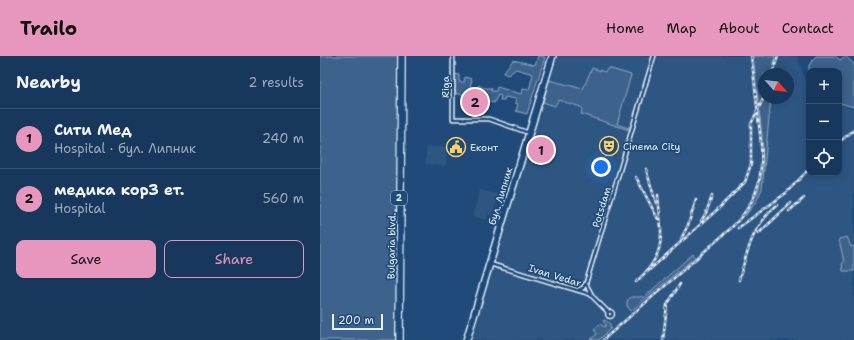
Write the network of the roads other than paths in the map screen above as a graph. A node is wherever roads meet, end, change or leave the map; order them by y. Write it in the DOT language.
graph roads {
  1 [pos="402,56"];
  2 [pos="453,56"];
  3 [pos="551,56"];
  4 [pos="554,56"];
  5 [pos="654,56"];
  6 [pos="528,131"];
  7 [pos="489,264"];
  8 [pos="586,283"];
  9 [pos="578,290"];
  10 [pos="593,296"];
  11 [pos="608,312"];
  12 [pos="398,340"];
  13 [pos="401,340"];
  14 [pos="465,340"];
  15 [pos="468,340"];
  1 -- 12 [label="highway, Bulgaria blvd. / 2"];
  1 -- 13 [label="highway, Bulgaria blvd. / 2"];
  2 -- 6 [label="street, Riga"];
  3 -- 6 [label="main road, бул. Липник"];
  4 -- 6 [label="main road, бул. Липник"];
  5 -- 8 [label="street, Potsdam"];
  6 -- 7 [label="main road, бул. Липник"];
  7 -- 9 [label="street, Ivan Vedar"];
  7 -- 14 [label="main road, бул. Липник"];
  7 -- 15 [label="main road, бул. Липник"];
  8 -- 9 [label="street"];
  8 -- 10 [label="street"];
  9 -- 10 [label="street, Ivan Vedar"];
  10 -- 11 [label="street, Ivan Vedar"];
}
